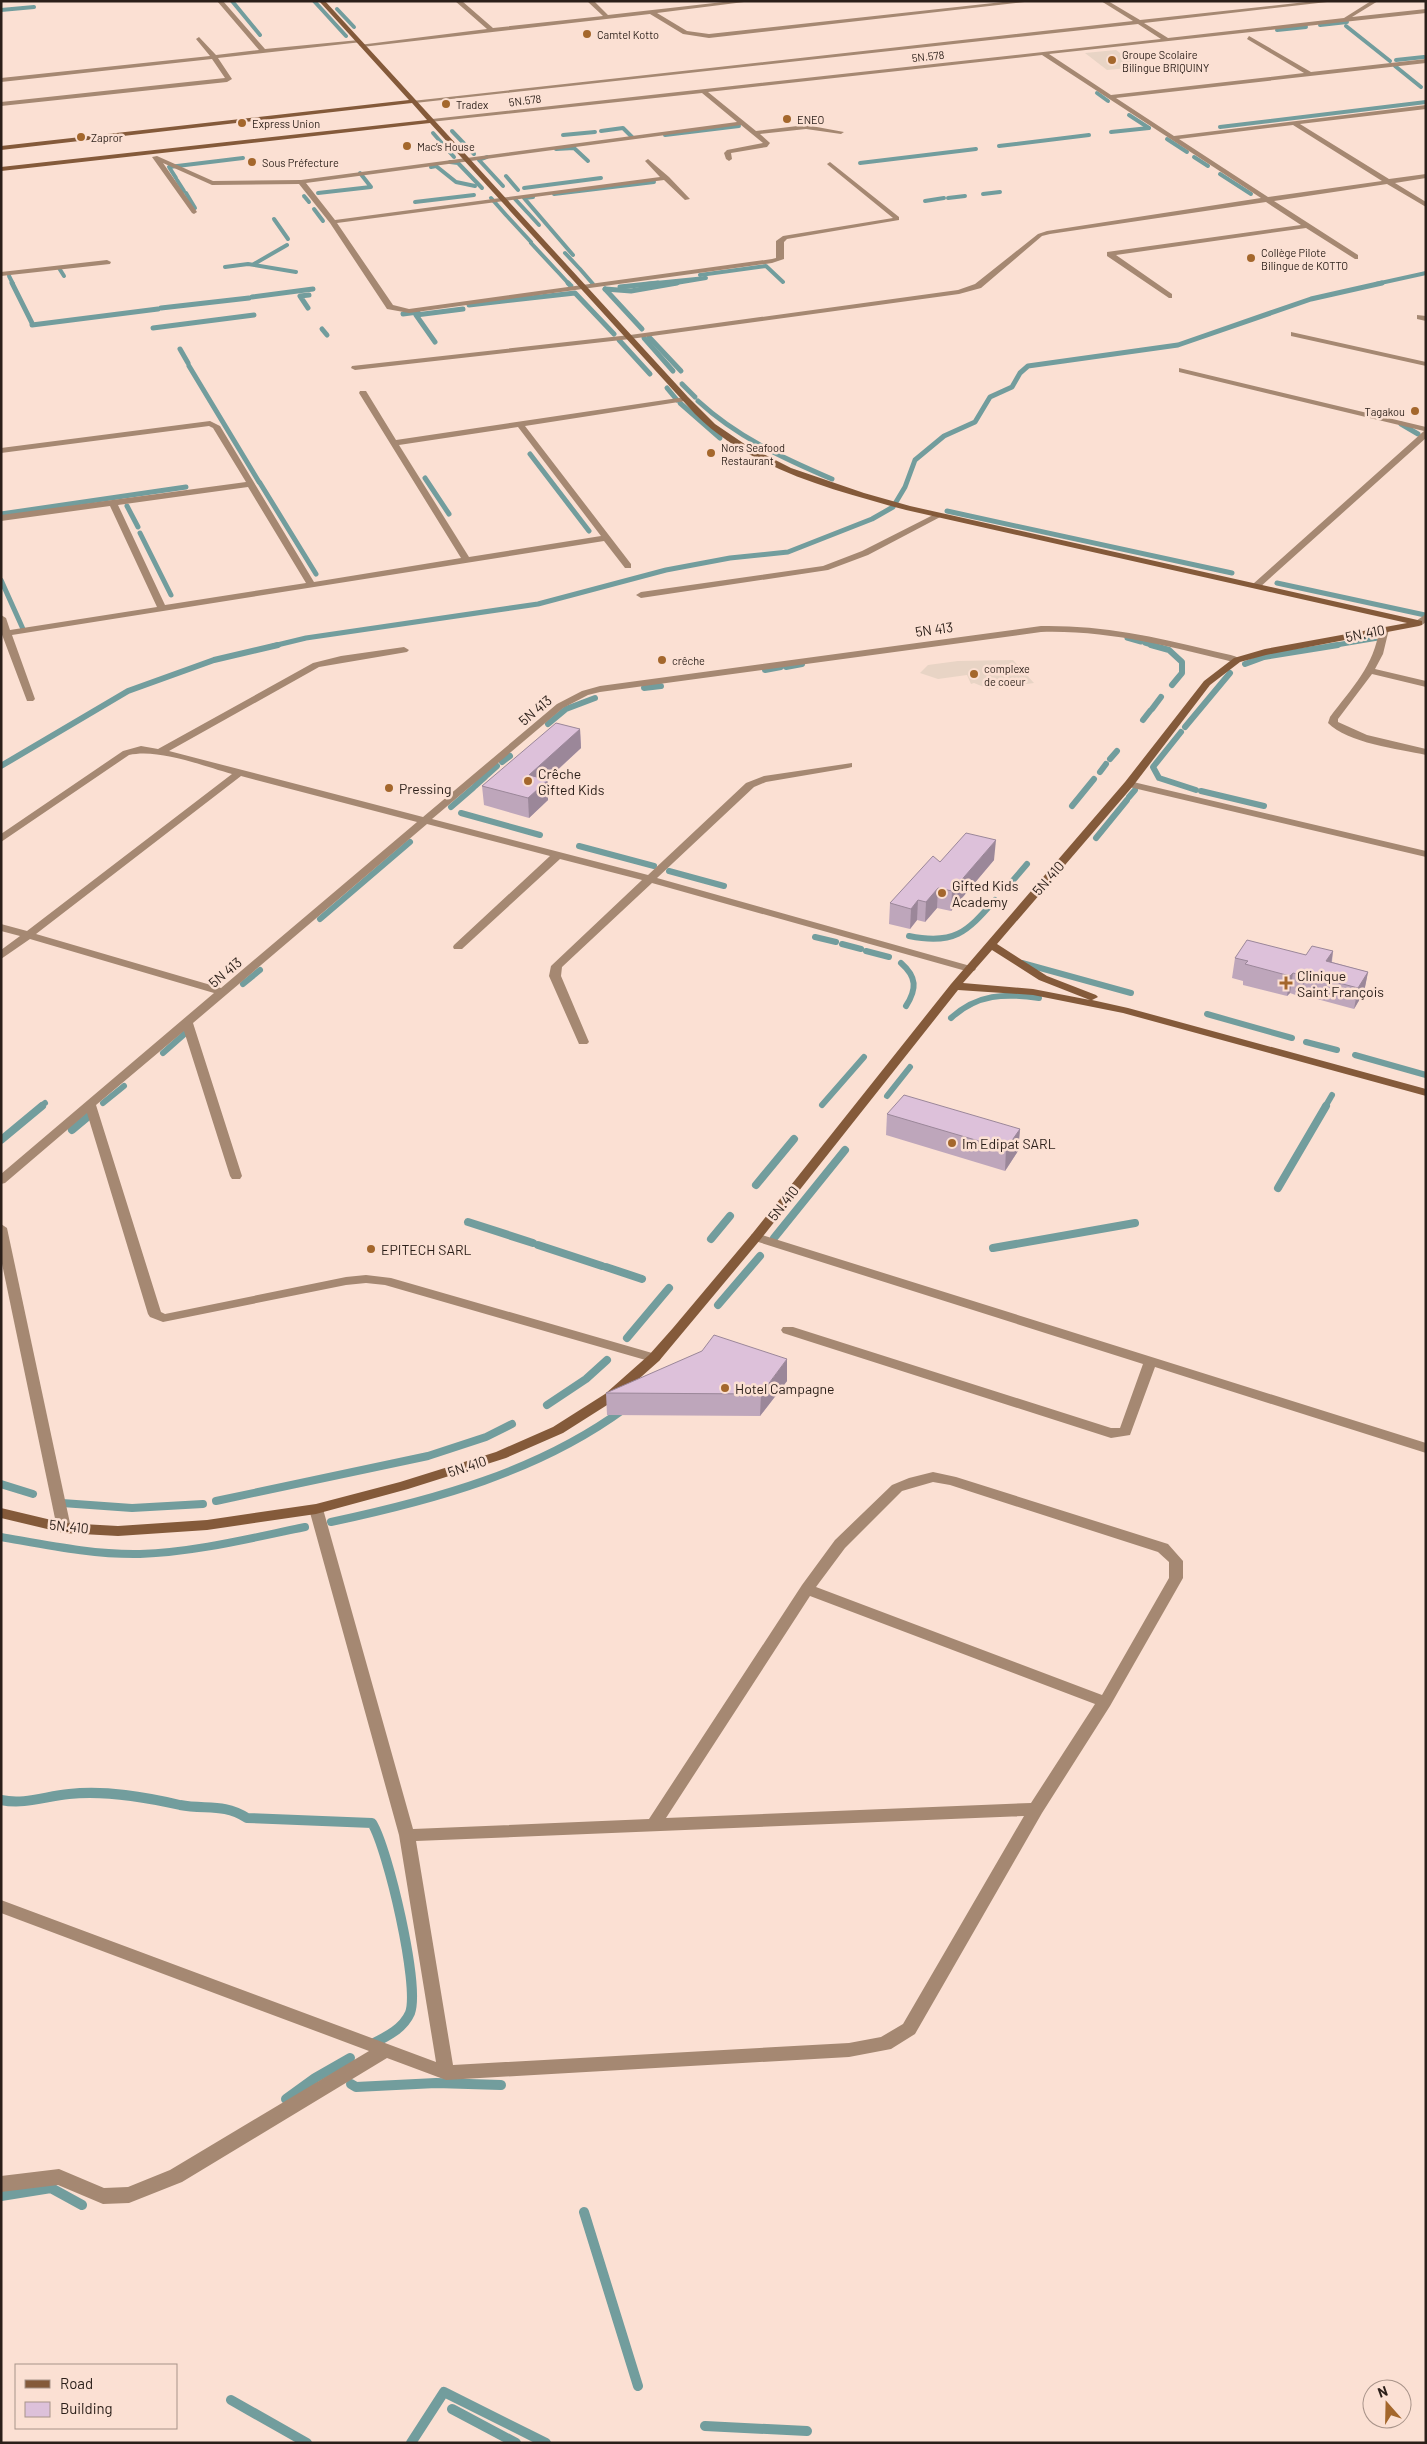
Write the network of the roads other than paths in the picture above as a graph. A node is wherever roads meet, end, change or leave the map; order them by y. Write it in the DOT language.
graph roads {
  1 [pos="220,1"];
  2 [pos="322,1"];
  3 [pos="458,1"];
  4 [pos="590,1"];
  5 [pos="749,1"];
  6 [pos="1030,1"];
  7 [pos="1104,1"];
  8 [pos="1333,1"];
  9 [pos="1376,1"];
  10 [pos="718,3"];
  11 [pos="1426,11"];
  12 [pos="651,12"];
  13 [pos="606,16"];
  14 [pos="1344,20"];
  15 [pos="1138,22"];
  16 [pos="493,32"];
  17 [pos="1249,38"];
  18 [pos="199,39"];
  19 [pos="1166,39"];
  20 [pos="360,43"];
  21 [pos="262,51"];
  22 [pos="1043,53"];
  23 [pos="214,58"];
  24 [pos="1426,60"];
  25 [pos="1310,74"];
  26 [pos="1,80"];
  27 [pos="703,91"];
  28 [pos="1108,97"];
  29 [pos="415,101"];
  30 [pos="1,104"];
  31 [pos="1426,107"];
  32 [pos="432,121"];
  33 [pos="742,123"];
  34 [pos="1294,123"];
  35 [pos="754,132"];
  36 [pos="841,132"];
  37 [pos="1171,138"];
  38 [pos="1,148"];
  39 [pos="153,155"];
  40 [pos="729,159"];
  41 [pos="467,160"];
  42 [pos="648,161"];
  43 [pos="830,164"];
  44 [pos="1,169"];
  45 [pos="1426,176"];
  46 [pos="667,178"];
  47 [pos="301,182"];
  48 [pos="1389,183"];
  49 [pos="504,198"];
  50 [pos="687,199"];
  51 [pos="1266,201"];
  52 [pos="1426,205"];
  53 [pos="194,212"];
  54 [pos="333,222"];
  55 [pos="1306,226"];
  56 [pos="1355,257"];
  57 [pos="107,262"];
  58 [pos="1,274"];
  59 [pos="586,288"];
  60 [pos="1169,296"];
  61 [pos="1294,334"];
  62 [pos="630,337"];
  63 [pos="1426,364"];
  64 [pos="355,368"];
  65 [pos="1182,370"];
  66 [pos="363,393"];
  67 [pos="685,399"];
  68 [pos="519,423"];
  69 [pos="1426,429"];
  70 [pos="1426,433"];
  71 [pos="393,443"];
  72 [pos="1,451"];
  73 [pos="249,484"];
  74 [pos="113,504"];
  75 [pos="940,515"];
  76 [pos="1,518"];
  77 [pos="607,538"];
  78 [pos="467,561"];
  79 [pos="628,566"];
  80 [pos="312,586"];
  81 [pos="1256,586"];
  82 [pos="641,595"];
  83 [pos="162,608"];
  84 [pos="1,618"];
  85 [pos="1423,621"];
  86 [pos="1384,629"];
  87 [pos="7,633"];
  88 [pos="404,650"];
  89 [pos="1237,660"];
  90 [pos="1369,671"];
  91 [pos="1426,684"];
  92 [pos="30,699"];
  93 [pos="160,752"];
  94 [pos="1426,752"];
  95 [pos="848,765"];
  96 [pos="239,773"];
  97 [pos="1129,784"];
  98 [pos="426,820"];
  99 [pos="1,839"];
  100 [pos="1426,854"];
  101 [pos="558,855"];
  102 [pos="650,879"];
  103 [pos="1,927"];
  104 [pos="29,935"];
  105 [pos="991,945"];
  106 [pos="458,947"];
  107 [pos="1,956"];
  108 [pos="970,969"];
  109 [pos="954,986"];
  110 [pos="222,992"];
  111 [pos="1124,1010"];
  112 [pos="187,1022"];
  113 [pos="583,1042"];
  114 [pos="1426,1094"];
  115 [pos="90,1104"];
  116 [pos="4,1175"];
  117 [pos="236,1176"];
  118 [pos="1,1228"];
  119 [pos="756,1237"];
  120 [pos="788,1330"];
  121 [pos="654,1358"];
  122 [pos="1151,1361"];
  123 [pos="1426,1448"];
  124 [pos="1,1504"];
  125 [pos="316,1509"];
  126 [pos="1,1513"];
  127 [pos="38,1522"];
  128 [pos="64,1528"];
  129 [pos="807,1589"];
  130 [pos="1105,1702"];
  131 [pos="1036,1809"];
  132 [pos="654,1824"];
  133 [pos="407,1835"];
  134 [pos="1,1906"];
  135 [pos="386,2050"];
  136 [pos="446,2073"];
  137 [pos="1,2184"];
  1 -- 21 [label="street"];
  2 -- 20 [label="main road"];
  3 -- 16 [label="street"];
  4 -- 13 [label="street"];
  5 -- 10 [label="street"];
  6 -- 12 [label="street"];
  7 -- 15 [label="street"];
  8 -- 15 [label="street"];
  9 -- 14 [label="street"];
  10 -- 12 [label="street"];
  11 -- 14 [label="street, 5N.578"];
  12 -- 13 [label="street"];
  13 -- 16 [label="street"];
  14 -- 19 [label="street, 5N.578"];
  15 -- 19 [label="street"];
  15 -- 29 [label="street"];
  16 -- 20 [label="street"];
  17 -- 25 [label="street"];
  18 -- 23 [label="street"];
  19 -- 22 [label="street, 5N.578"];
  20 -- 21 [label="street"];
  20 -- 29 [label="main road"];
  21 -- 23 [label="street"];
  22 -- 27 [label="street, 5N.578"];
  22 -- 28 [label="street"];
  23 -- 26 [label="street"];
  23 -- 30 [label="street"];
  24 -- 25 [label="street"];
  25 -- 28 [label="street"];
  27 -- 32 [label="street, 5N.578"];
  27 -- 33 [label="street"];
  28 -- 37 [label="street"];
  29 -- 32 [label="main road"];
  29 -- 38 [label="main road"];
  31 -- 34 [label="street"];
  32 -- 39 [label="main road"];
  32 -- 41 [label="main road"];
  33 -- 35 [label="street"];
  33 -- 41 [label="street"];
  34 -- 37 [label="street"];
  34 -- 48 [label="street"];
  35 -- 36 [label="street"];
  35 -- 40 [label="street"];
  37 -- 51 [label="street"];
  39 -- 44 [label="main road"];
  39 -- 47 [label="street"];
  39 -- 53 [label="street"];
  41 -- 47 [label="street"];
  41 -- 49 [label="main road"];
  42 -- 46 [label="street"];
  43 -- 59 [label="street"];
  45 -- 48 [label="street"];
  46 -- 49 [label="street"];
  46 -- 50 [label="street"];
  47 -- 54 [label="street"];
  48 -- 51 [label="street"];
  48 -- 52 [label="street"];
  49 -- 54 [label="street"];
  49 -- 59 [label="main road"];
  51 -- 55 [label="street"];
  51 -- 62 [label="street"];
  54 -- 59 [label="street"];
  55 -- 56 [label="street"];
  55 -- 60 [label="street"];
  57 -- 58 [label="street"];
  59 -- 62 [label="main road"];
  61 -- 63 [label="street"];
  62 -- 64 [label="street"];
  62 -- 67 [label="main road"];
  65 -- 69 [label="street"];
  66 -- 71 [label="street"];
  67 -- 68 [label="street"];
  67 -- 75 [label="main road"];
  68 -- 71 [label="street"];
  68 -- 77 [label="street"];
  70 -- 81 [label="street"];
  71 -- 78 [label="street"];
  72 -- 73 [label="street"];
  73 -- 74 [label="street"];
  73 -- 80 [label="street"];
  74 -- 76 [label="street"];
  74 -- 83 [label="street"];
  75 -- 81 [label="main road"];
  75 -- 82 [label="street"];
  77 -- 78 [label="street"];
  77 -- 79 [label="street"];
  78 -- 80 [label="street"];
  80 -- 83 [label="street"];
  81 -- 85 [label="main road"];
  83 -- 87 [label="street"];
  84 -- 87 [label="street"];
  85 -- 86 [label="main road, 5N.410"];
  86 -- 89 [label="main road, 5N.410"];
  86 -- 90 [label="street"];
  87 -- 92 [label="street"];
  88 -- 93 [label="street"];
  89 -- 97 [label="main road, 5N.410"];
  89 -- 98 [label="street, 5N 413"];
  90 -- 91 [label="street"];
  90 -- 94 [label="street"];
  93 -- 96 [label="street"];
  93 -- 99 [label="street"];
  95 -- 102 [label="street"];
  96 -- 98 [label="street"];
  96 -- 104 [label="street"];
  97 -- 100 [label="street"];
  97 -- 105 [label="main road, 5N.410"];
  98 -- 101 [label="street"];
  98 -- 110 [label="street, 5N 413"];
  101 -- 102 [label="street"];
  101 -- 106 [label="street"];
  102 -- 108 [label="street"];
  102 -- 113 [label="street"];
  103 -- 104 [label="street"];
  104 -- 107 [label="street"];
  104 -- 110 [label="street"];
  105 -- 108 [label="main road, 5N.410"];
  105 -- 111 [label="main road"];
  108 -- 109 [label="main road, 5N.410"];
  109 -- 111 [label="main road"];
  109 -- 119 [label="main road, 5N.410"];
  110 -- 112 [label="street, 5N 413"];
  111 -- 114 [label="main road"];
  112 -- 115 [label="street, 5N 413"];
  112 -- 117 [label="street"];
  115 -- 116 [label="street, 5N 413"];
  115 -- 121 [label="street"];
  118 -- 128 [label="street"];
  119 -- 121 [label="main road, 5N.410"];
  119 -- 122 [label="street"];
  120 -- 122 [label="street"];
  121 -- 125 [label="main road, 5N.410"];
  122 -- 123 [label="street"];
  124 -- 127 [label="main road"];
  125 -- 128 [label="main road, 5N.410"];
  125 -- 133 [label="street"];
  126 -- 127 [label="main road, 5N.410"];
  127 -- 128 [label="main road, 5N.410"];
  129 -- 130 [label="street"];
  129 -- 130 [label="street"];
  129 -- 132 [label="street"];
  130 -- 131 [label="street"];
  131 -- 132 [label="street"];
  131 -- 136 [label="street"];
  132 -- 133 [label="street"];
  133 -- 136 [label="street"];
  134 -- 135 [label="street"];
  135 -- 136 [label="street"];
  135 -- 137 [label="street"];
}
